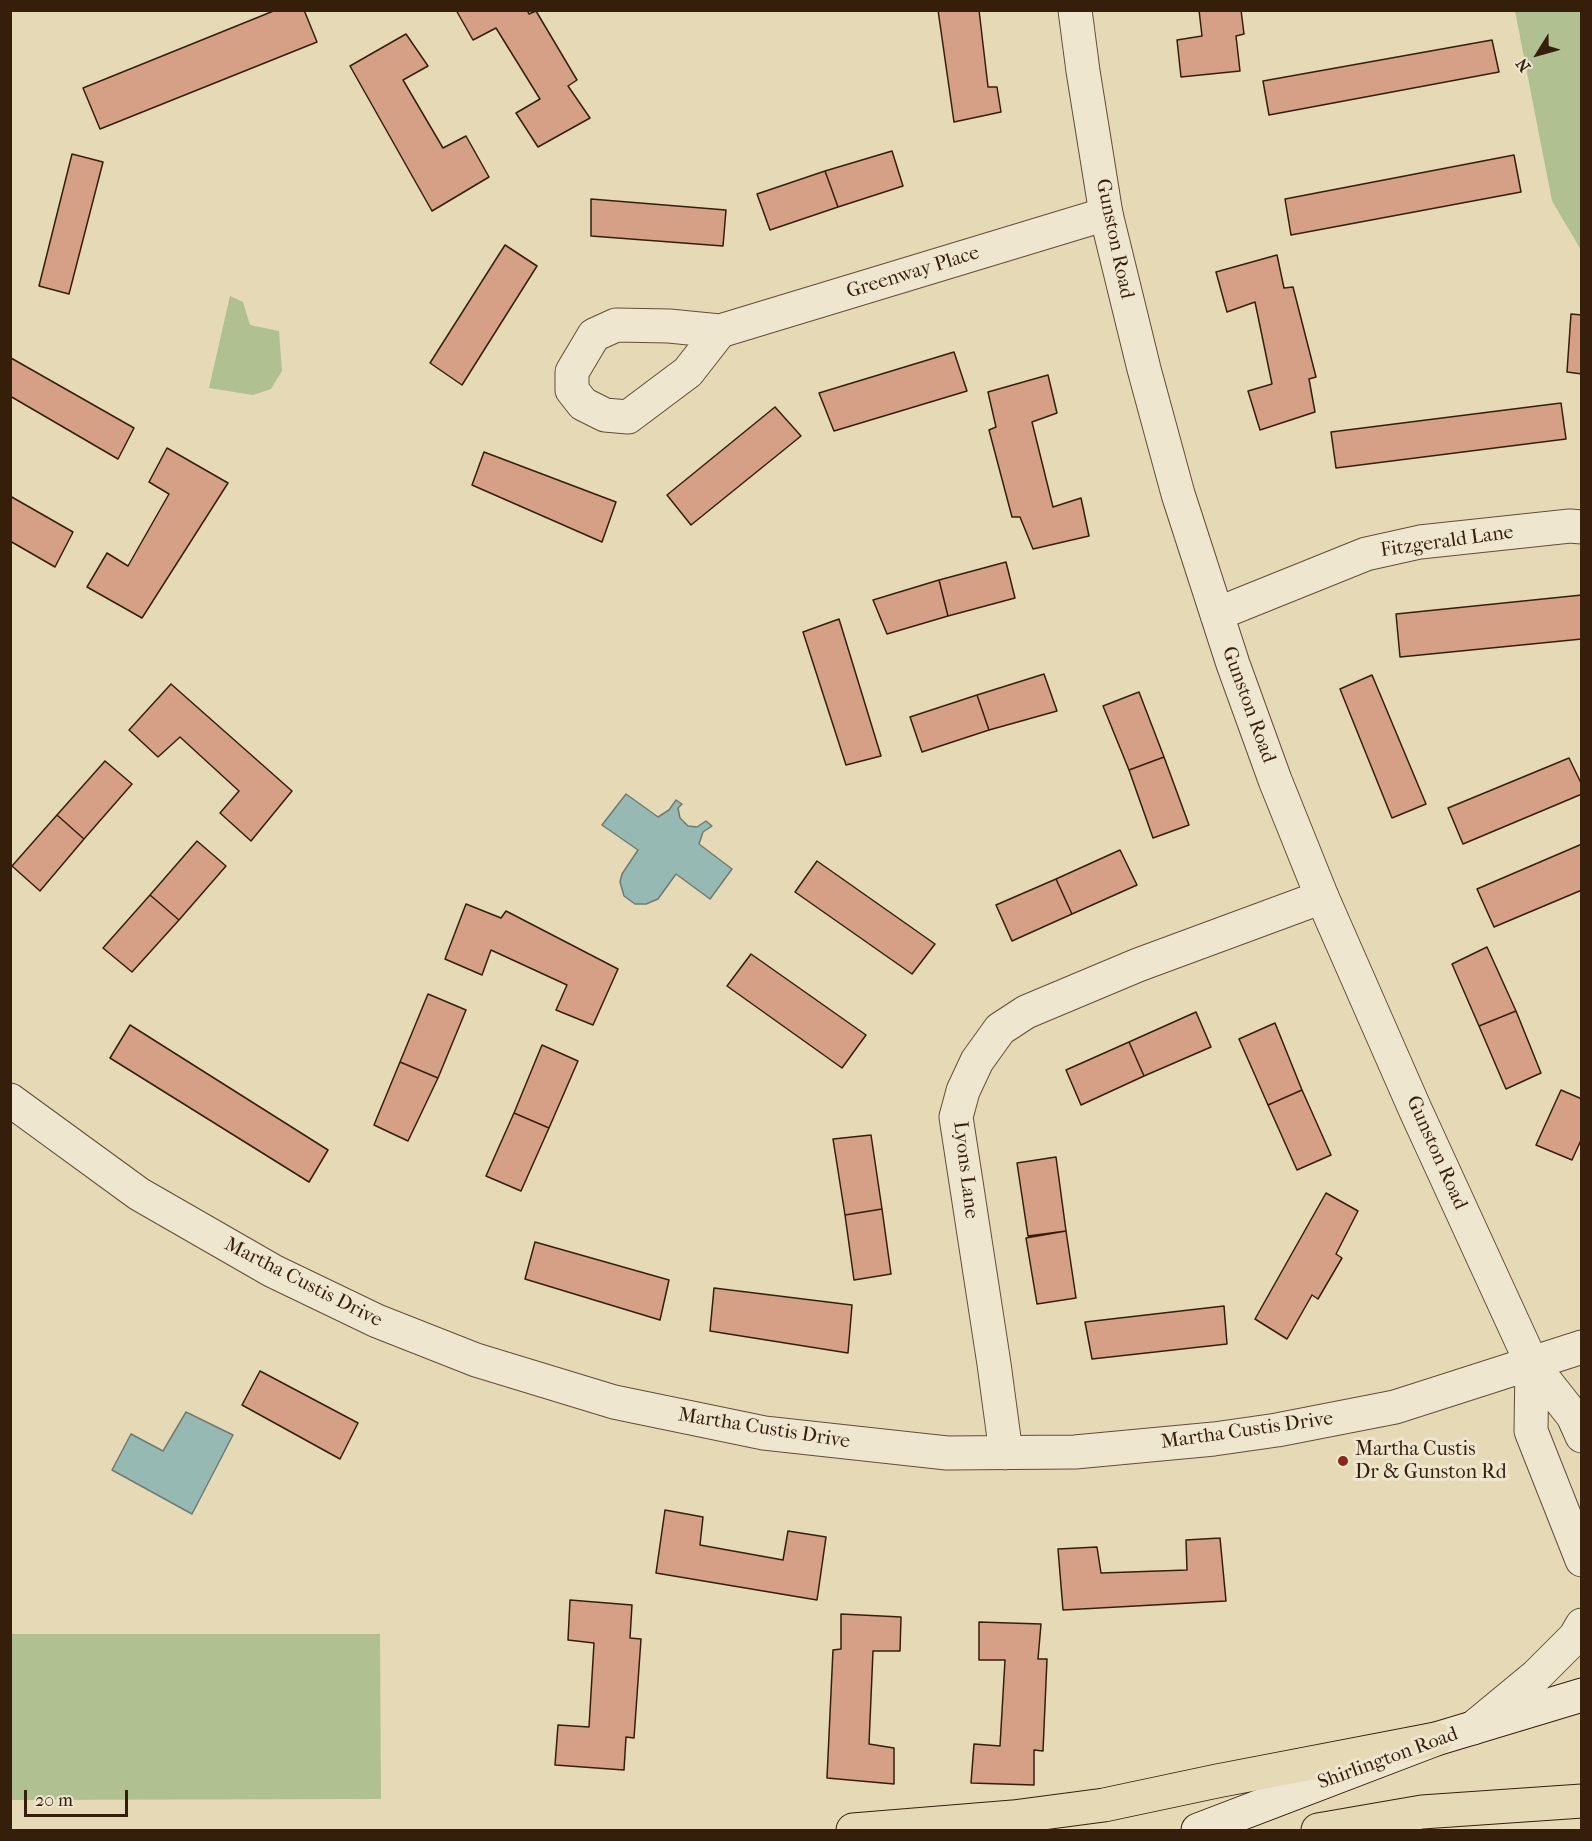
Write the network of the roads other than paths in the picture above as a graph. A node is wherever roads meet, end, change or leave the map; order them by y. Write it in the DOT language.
graph roads {
  1 [pos="1076,10"];
  2 [pos="1106,214"];
  3 [pos="720,331"];
  4 [pos="1581,527"];
  5 [pos="1217,614"];
  6 [pos="1322,897"];
  7 [pos="10,1100"];
  8 [pos="1581,1347"];
  9 [pos="1532,1364"];
  10 [pos="1581,1436"];
  11 [pos="1006,1453"];
  12 [pos="1581,1560"];
  13 [pos="1581,1625"];
  14 [pos="1581,1695"];
  15 [pos="1471,1730"];
  16 [pos="1436,1739"];
  17 [pos="1581,1801"];
  18 [pos="853,1830"];
  19 [pos="1198,1830"];
  20 [pos="1318,1830"];
  1 -- 2 [label="street, Gunston Road"];
  2 -- 3 [label="street, Greenway Place"];
  2 -- 5 [label="street, Gunston Road"];
  4 -- 5 [label="street, Fitzgerald Lane"];
  5 -- 6 [label="street, Gunston Road"];
  6 -- 9 [label="street, Gunston Road"];
  6 -- 11 [label="street, Lyons Lane"];
  7 -- 11 [label="street, Martha Custis Drive"];
  8 -- 9 [label="street, Martha Custis Drive"];
  9 -- 10 [label="street, Gunston Road"];
  9 -- 11 [label="street, Martha Custis Drive"];
  9 -- 12 [label="street, Gunston Road"];
  13 -- 15 [label="street"];
  14 -- 15 [label="street, Shirlington Road"];
  15 -- 16 [label="street, Shirlington Road"];
  16 -- 18 [label="highway"];
  16 -- 19 [label="street, Shirlington Road"];
  17 -- 20 [label="highway"];
}
